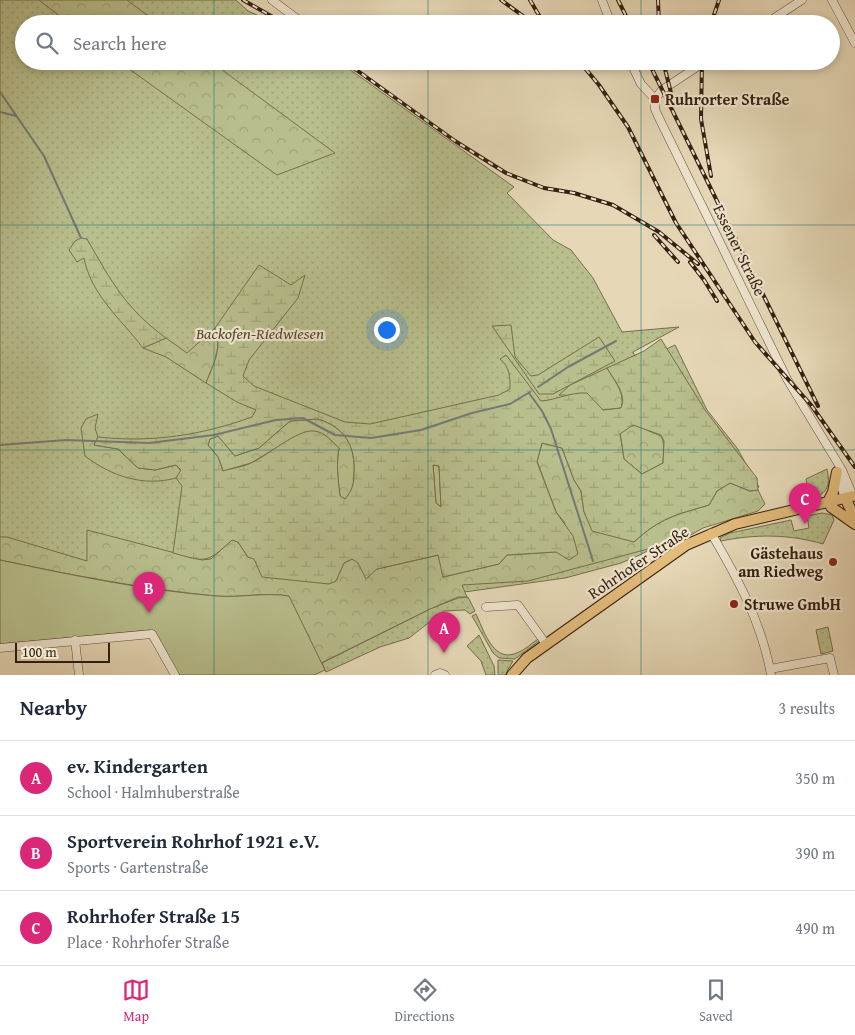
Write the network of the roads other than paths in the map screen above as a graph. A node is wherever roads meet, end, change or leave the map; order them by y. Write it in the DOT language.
graph roads {
  1 [pos="272,0"];
  2 [pos="602,0"];
  3 [pos="802,0"];
  4 [pos="832,0"];
  5 [pos="292,15"];
  6 [pos="608,15"];
  7 [pos="779,15"];
  8 [pos="855,43"];
  9 [pos="634,70"];
  10 [pos="692,70"];
  11 [pos="655,99"];
  12 [pos="830,450"];
  13 [pos="837,472"];
  14 [pos="850,499"];
  15 [pos="830,503"];
  16 [pos="855,518"];
  17 [pos="855,524"];
  18 [pos="710,533"];
  19 [pos="486,607"];
  20 [pos="75,640"];
  21 [pos="546,644"];
  22 [pos="0,648"];
  23 [pos="771,672"];
  24 [pos="79,675"];
  25 [pos="175,675"];
  26 [pos="435,675"];
  27 [pos="445,675"];
  28 [pos="512,675"];
  29 [pos="834,675"];
  1 -- 5 [label="street"];
  2 -- 6 [label="street"];
  3 -- 7 [label="street"];
  4 -- 8 [label="street"];
  9 -- 11 [label="street, Essener Straße"];
  10 -- 11 [label="street"];
  11 -- 12 [label="street, Essener Straße"];
  12 -- 13 [label="street, Essener Straße"];
  12 -- 14 [label="street, Essener Straße"];
  13 -- 14 [label="street, Essener Straße"];
  13 -- 15 [label="main road"];
  14 -- 15 [label="main road, Rohrhofer Straße"];
  14 -- 16 [label="main road"];
  15 -- 17 [label="main road"];
  15 -- 18 [label="main road, Rohrhofer Straße"];
  18 -- 21 [label="main road, Rohrhofer Straße"];
  18 -- 23 [label="street"];
  19 -- 21 [label="street"];
  20 -- 22 [label="street"];
  20 -- 24 [label="street"];
  20 -- 25 [label="street"];
  21 -- 28 [label="main road, Rohrhofer Straße"];
  23 -- 29 [label="street"];
  26 -- 27 [label="street"];
}
